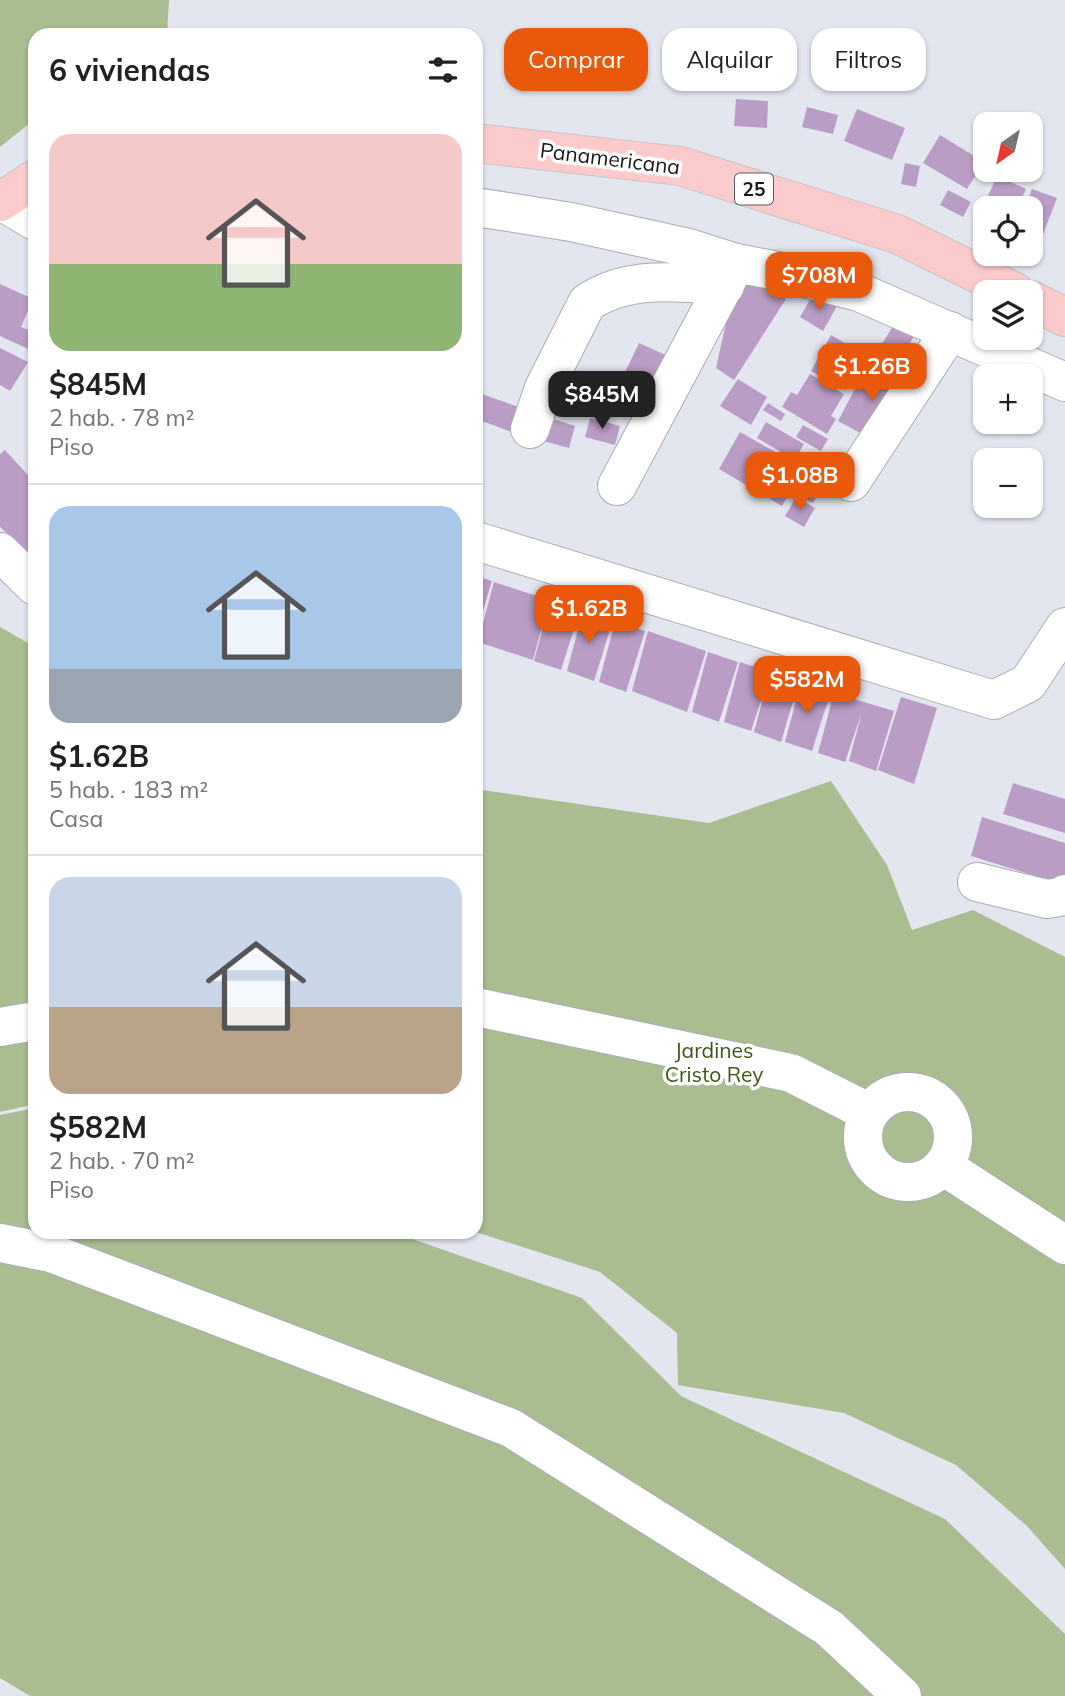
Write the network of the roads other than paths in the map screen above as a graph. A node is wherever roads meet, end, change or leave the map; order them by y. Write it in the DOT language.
graph roads {
  1 [pos="483,144"];
  2 [pos="28,184"];
  3 [pos="0,202"];
  4 [pos="483,207"];
  5 [pos="28,217"];
  6 [pos="731,274"];
  7 [pos="991,280"];
  8 [pos="1043,306"];
  9 [pos="1065,317"];
  10 [pos="950,331"];
  11 [pos="1065,382"];
  12 [pos="530,429"];
  13 [pos="852,482"];
  14 [pos="617,486"];
  15 [pos="483,543"];
  16 [pos="0,552"];
  17 [pos="28,579"];
  18 [pos="1065,627"];
  19 [pos="977,883"];
  20 [pos="1065,894"];
  21 [pos="483,1008"];
  22 [pos="28,1022"];
  23 [pos="0,1027"];
  24 [pos="870,1113"];
  25 [pos="943,1166"];
  26 [pos="0,1243"];
  27 [pos="1065,1245"];
  28 [pos="902,1696"];
  1 -- 7 [label="main road, Panamericana / 25"];
  2 -- 3 [label="main road"];
  3 -- 5 [label="street"];
  4 -- 6 [label="street"];
  6 -- 10 [label="street"];
  6 -- 12 [label="street"];
  6 -- 14 [label="street"];
  8 -- 9 [label="main road"];
  10 -- 11 [label="street"];
  10 -- 13 [label="street"];
  15 -- 18 [label="street"];
  16 -- 17 [label="street"];
  19 -- 20 [label="street"];
  21 -- 24 [label="street"];
  22 -- 23 [label="street"];
  24 -- 25 [label="street"];
  24 -- 25 [label="street"];
  25 -- 27 [label="street"];
  26 -- 28 [label="street"];
}
